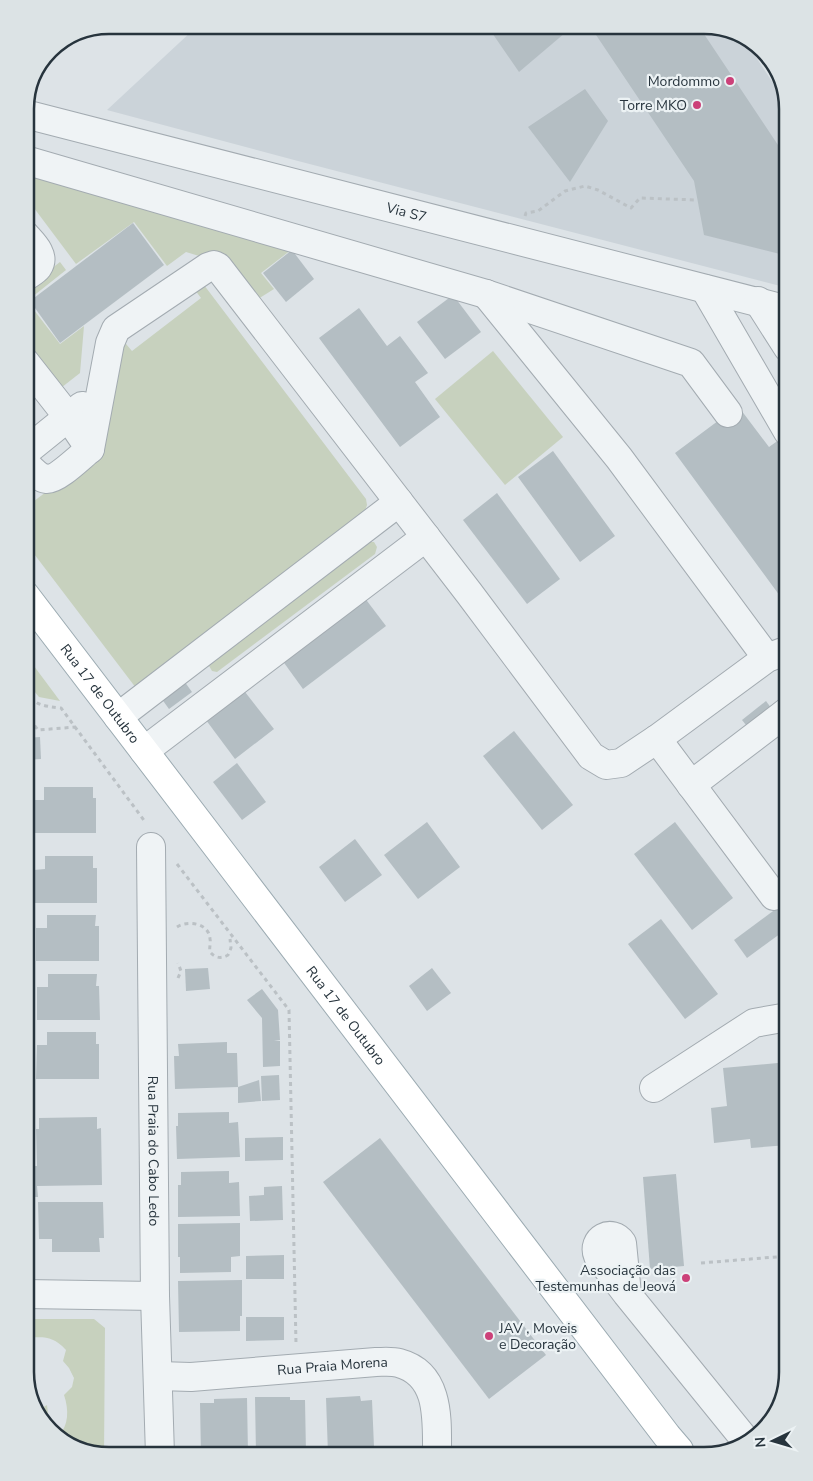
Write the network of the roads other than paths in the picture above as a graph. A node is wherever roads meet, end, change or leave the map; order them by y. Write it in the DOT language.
graph roads {
  1 [pos="34,116"];
  2 [pos="34,163"];
  3 [pos="34,246"];
  4 [pos="34,270"];
  5 [pos="705,289"];
  6 [pos="486,294"];
  7 [pos="758,302"];
  8 [pos="779,308"];
  9 [pos="779,334"];
  10 [pos="34,374"];
  11 [pos="102,388"];
  12 [pos="728,413"];
  13 [pos="779,416"];
  14 [pos="68,418"];
  15 [pos="34,445"];
  16 [pos="90,449"];
  17 [pos="34,472"];
  18 [pos="399,502"];
  19 [pos="426,537"];
  20 [pos="34,607"];
  21 [pos="778,654"];
  22 [pos="118,717"];
  23 [pos="779,718"];
  24 [pos="658,739"];
  25 [pos="144,752"];
  26 [pos="690,785"];
  27 [pos="151,838"];
  28 [pos="774,896"];
  29 [pos="779,1019"];
  30 [pos="654,1088"];
  31 [pos="34,1294"];
  32 [pos="627,1294"];
  33 [pos="155,1296"];
  34 [pos="158,1376"];
  35 [pos="742,1437"];
  36 [pos="674,1445"];
  37 [pos="160,1447"];
  38 [pos="437,1447"];
  1 -- 5 [label="street, Via S7"];
  2 -- 6 [label="street"];
  3 -- 4 [label="street"];
  5 -- 7 [label="street, Via S7"];
  5 -- 13 [label="street"];
  6 -- 12 [label="street"];
  6 -- 21 [label="street"];
  7 -- 8 [label="street, Via S7"];
  7 -- 9 [label="street"];
  10 -- 14 [label="street"];
  11 -- 14 [label="street"];
  11 -- 16 [label="street"];
  11 -- 18 [label="street"];
  14 -- 15 [label="street"];
  14 -- 16 [label="street"];
  16 -- 17 [label="street"];
  18 -- 19 [label="street"];
  18 -- 22 [label="street"];
  19 -- 24 [label="street"];
  19 -- 25 [label="street"];
  20 -- 22 [label="main road, Rua 17 de Outubro"];
  21 -- 24 [label="street"];
  22 -- 25 [label="main road, Rua 17 de Outubro"];
  23 -- 26 [label="street"];
  24 -- 26 [label="street"];
  25 -- 36 [label="main road, Rua 17 de Outubro"];
  26 -- 28 [label="street"];
  27 -- 33 [label="street, Rua Praia do Cabo Ledo"];
  29 -- 30 [label="street"];
  31 -- 33 [label="street"];
  32 -- 35 [label="street"];
  33 -- 34 [label="street, Rua Praia do Cabo Ledo"];
  34 -- 37 [label="street, Rua Praia do Cabo Ledo"];
  34 -- 38 [label="street, Rua Praia Morena"];
}
